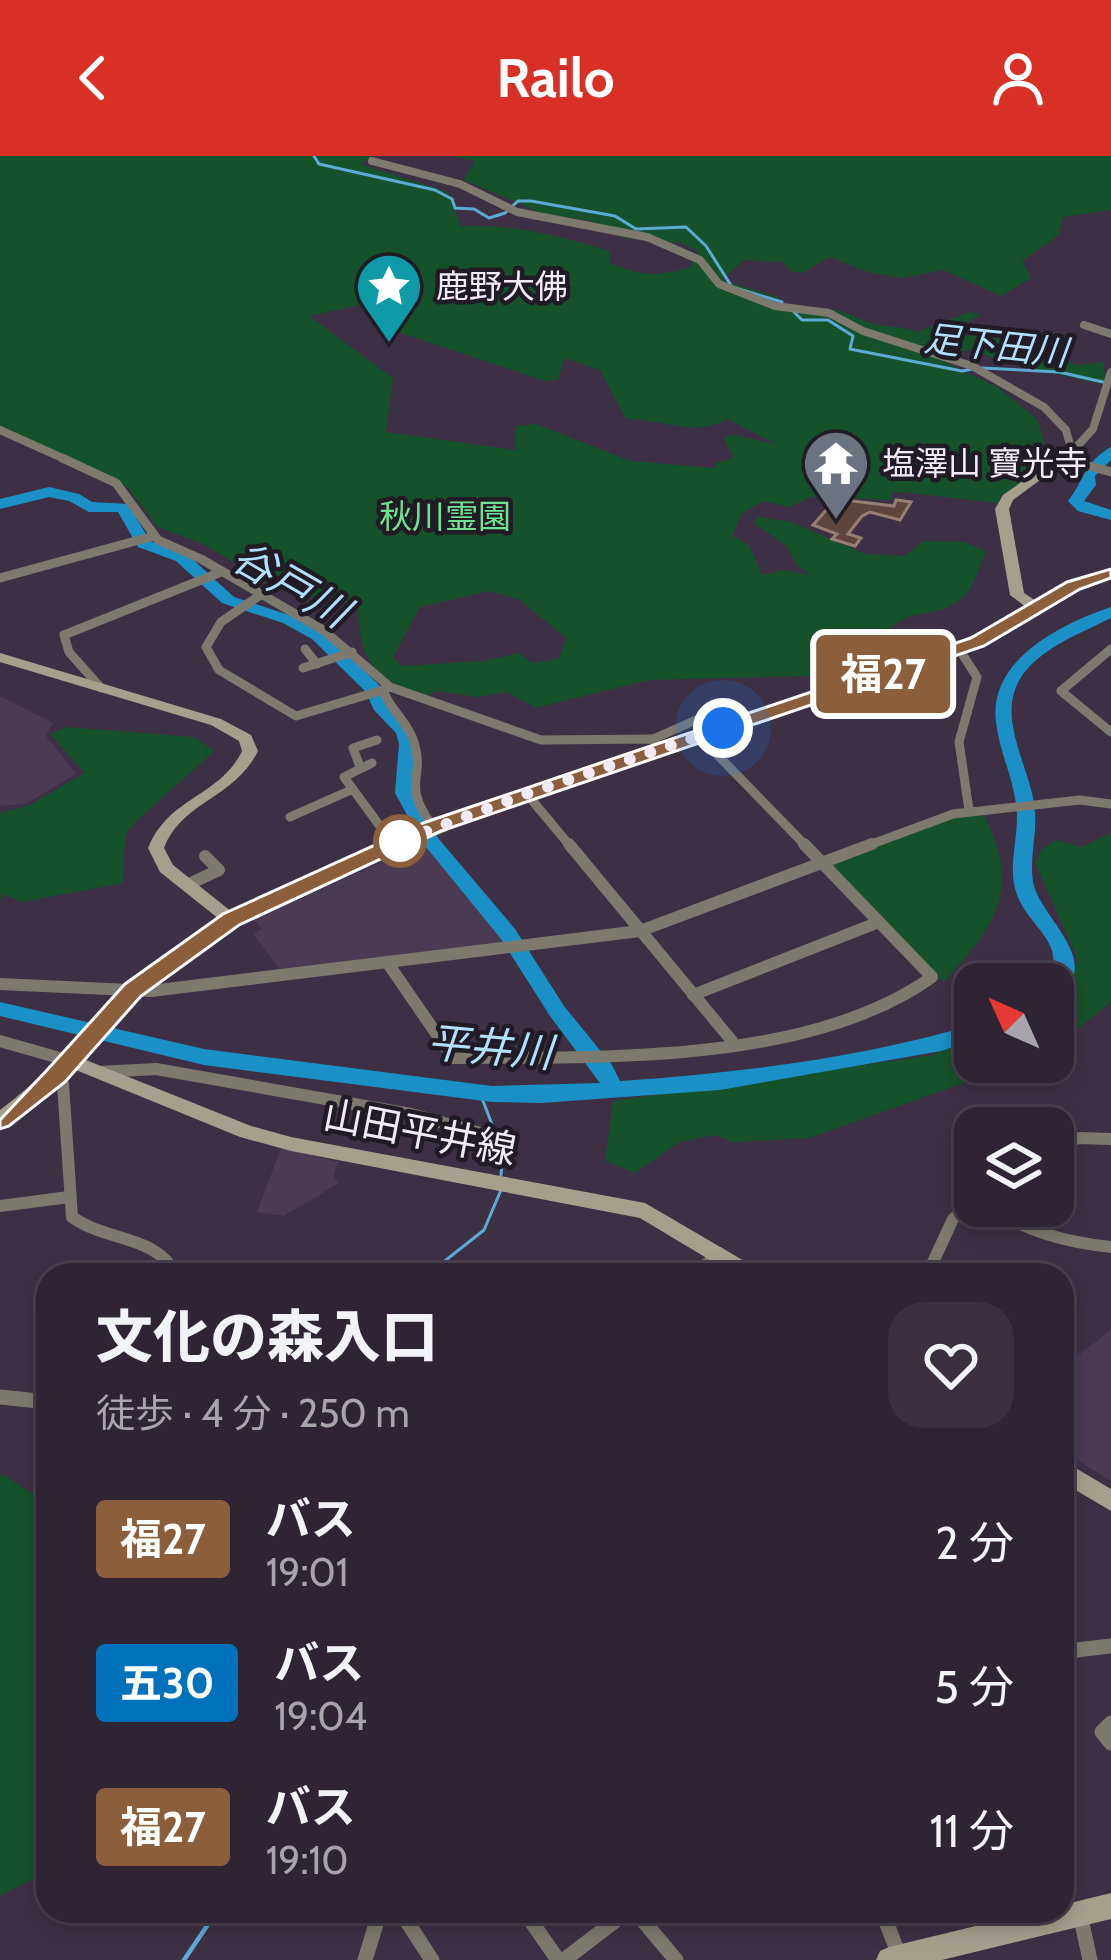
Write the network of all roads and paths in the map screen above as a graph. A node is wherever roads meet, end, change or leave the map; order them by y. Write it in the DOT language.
graph roads {
  1 [pos="371,161"];
  2 [pos="1084,326"];
  3 [pos="1111,334"];
  4 [pos="1111,372"];
  5 [pos="0,430"];
  6 [pos="1073,458"];
  7 [pos="1111,472"];
  8 [pos="144,540"];
  9 [pos="221,572"];
  10 [pos="1111,574"];
  11 [pos="0,578"];
  12 [pos="260,596"];
  13 [pos="1037,608"];
  14 [pos="304,649"];
  15 [pos="959,649"];
  16 [pos="1111,650"];
  17 [pos="344,655"];
  18 [pos="0,657"];
  19 [pos="317,664"];
  20 [pos="303,668"];
  21 [pos="100,688"];
  22 [pos="387,689"];
  23 [pos="723,728"];
  24 [pos="1111,732"];
  25 [pos="698,736"];
  26 [pos="377,740"];
  27 [pos="657,744"];
  28 [pos="351,790"];
  29 [pos="526,794"];
  30 [pos="1111,804"];
  31 [pos="974,810"];
  32 [pos="290,817"];
  33 [pos="433,826"];
  34 [pos="393,844"];
  35 [pos="205,856"];
  36 [pos="821,863"];
  37 [pos="187,885"];
  38 [pos="231,920"];
  39 [pos="878,922"];
  40 [pos="640,931"];
  41 [pos="387,962"];
  42 [pos="0,984"];
  43 [pos="133,990"];
  44 [pos="693,994"];
  45 [pos="0,1041"];
  46 [pos="732,1041"];
  47 [pos="69,1063"];
  48 [pos="99,1072"];
  49 [pos="0,1120"];
  50 [pos="485,1135"];
  51 [pos="1111,1139"];
  52 [pos="1074,1140"];
  53 [pos="69,1197"];
  54 [pos="0,1206"];
  55 [pos="954,1217"];
  56 [pos="1024,1227"];
  57 [pos="1111,1247"];
  58 [pos="719,1253"];
  59 [pos="172,1263"];
  60 [pos="708,1263"];
  61 [pos="734,1263"];
  62 [pos="932,1263"];
  63 [pos="0,1397"];
  64 [pos="36,1401"];
  65 [pos="1074,1478"];
  66 [pos="1111,1501"];
  67 [pos="1111,1646"];
  68 [pos="1074,1651"];
  69 [pos="1111,1724"];
  70 [pos="1111,1743"];
  71 [pos="1111,1906"];
  72 [pos="1074,1911"];
  73 [pos="376,1923"];
  74 [pos="408,1923"];
  75 [pos="533,1923"];
  76 [pos="615,1923"];
  77 [pos="643,1923"];
  78 [pos="885,1923"];
  79 [pos="1026,1923"];
  80 [pos="1074,1923"];
  81 [pos="894,1957"];
  82 [pos="365,1960"];
  83 [pos="432,1960"];
  84 [pos="561,1960"];
  85 [pos="676,1960"];
  86 [pos="1090,1960"];
  1 -- 6 [label="street"];
  2 -- 3 [label="street"];
  4 -- 6 [label="street"];
  5 -- 8 [label="street"];
  6 -- 7 [label="street"];
  6 -- 13 [label="main road"];
  8 -- 9 [label="street"];
  8 -- 11 [label="street"];
  9 -- 12 [label="street"];
  9 -- 21 [label="street"];
  10 -- 13 [label="main road"];
  12 -- 17 [label="street"];
  12 -- 22 [label="street"];
  13 -- 15 [label="main road"];
  14 -- 19 [label="street"];
  15 -- 23 [label="main road"];
  15 -- 31 [label="street"];
  16 -- 24 [label="street"];
  17 -- 19 [label="street"];
  17 -- 22 [label="street"];
  18 -- 21 [label="main road"];
  19 -- 20 [label="street"];
  21 -- 37 [label="main road"];
  22 -- 27 [label="street"];
  22 -- 33 [label="street"];
  23 -- 25 [label="main road"];
  23 -- 27 [label="street"];
  25 -- 27 [label="main road"];
  25 -- 36 [label="street"];
  26 -- 28 [label="street"];
  27 -- 29 [label="main road"];
  28 -- 32 [label="street"];
  28 -- 34 [label="street"];
  29 -- 33 [label="main road"];
  29 -- 40 [label="street"];
  30 -- 31 [label="street"];
  31 -- 36 [label="street"];
  33 -- 34 [label="main road"];
  34 -- 38 [label="main road"];
  35 -- 37 [label="street"];
  36 -- 39 [label="street"];
  36 -- 40 [label="street"];
  37 -- 38 [label="main road"];
  38 -- 43 [label="main road"];
  39 -- 44 [label="street"];
  39 -- 46 [label="street"];
  40 -- 41 [label="street"];
  40 -- 44 [label="street"];
  41 -- 43 [label="street"];
  41 -- 46 [label="street"];
  42 -- 43 [label="street"];
  43 -- 47 [label="main road"];
  44 -- 46 [label="street"];
  45 -- 47 [label="street"];
  47 -- 48 [label="main road, 山田平井線"];
  47 -- 49 [label="main road"];
  47 -- 53 [label="street"];
  48 -- 50 [label="street"];
  48 -- 58 [label="main road, 山田平井線"];
  51 -- 52 [label="street"];
  53 -- 54 [label="street"];
  53 -- 59 [label="street"];
  55 -- 62 [label="street"];
  56 -- 57 [label="street"];
  58 -- 60 [label="street"];
  58 -- 61 [label="main road, 山田平井線"];
  63 -- 64 [label="street"];
  65 -- 66 [label="main road"];
  67 -- 68 [label="street"];
  69 -- 70 [label="street"];
  71 -- 72 [label="main road"];
  73 -- 82 [label="street"];
  74 -- 83 [label="street"];
  75 -- 84 [label="street"];
  76 -- 84 [label="street"];
  77 -- 85 [label="street"];
  78 -- 81 [label="street"];
  79 -- 81 [label="main road"];
  80 -- 86 [label="street"];
}
